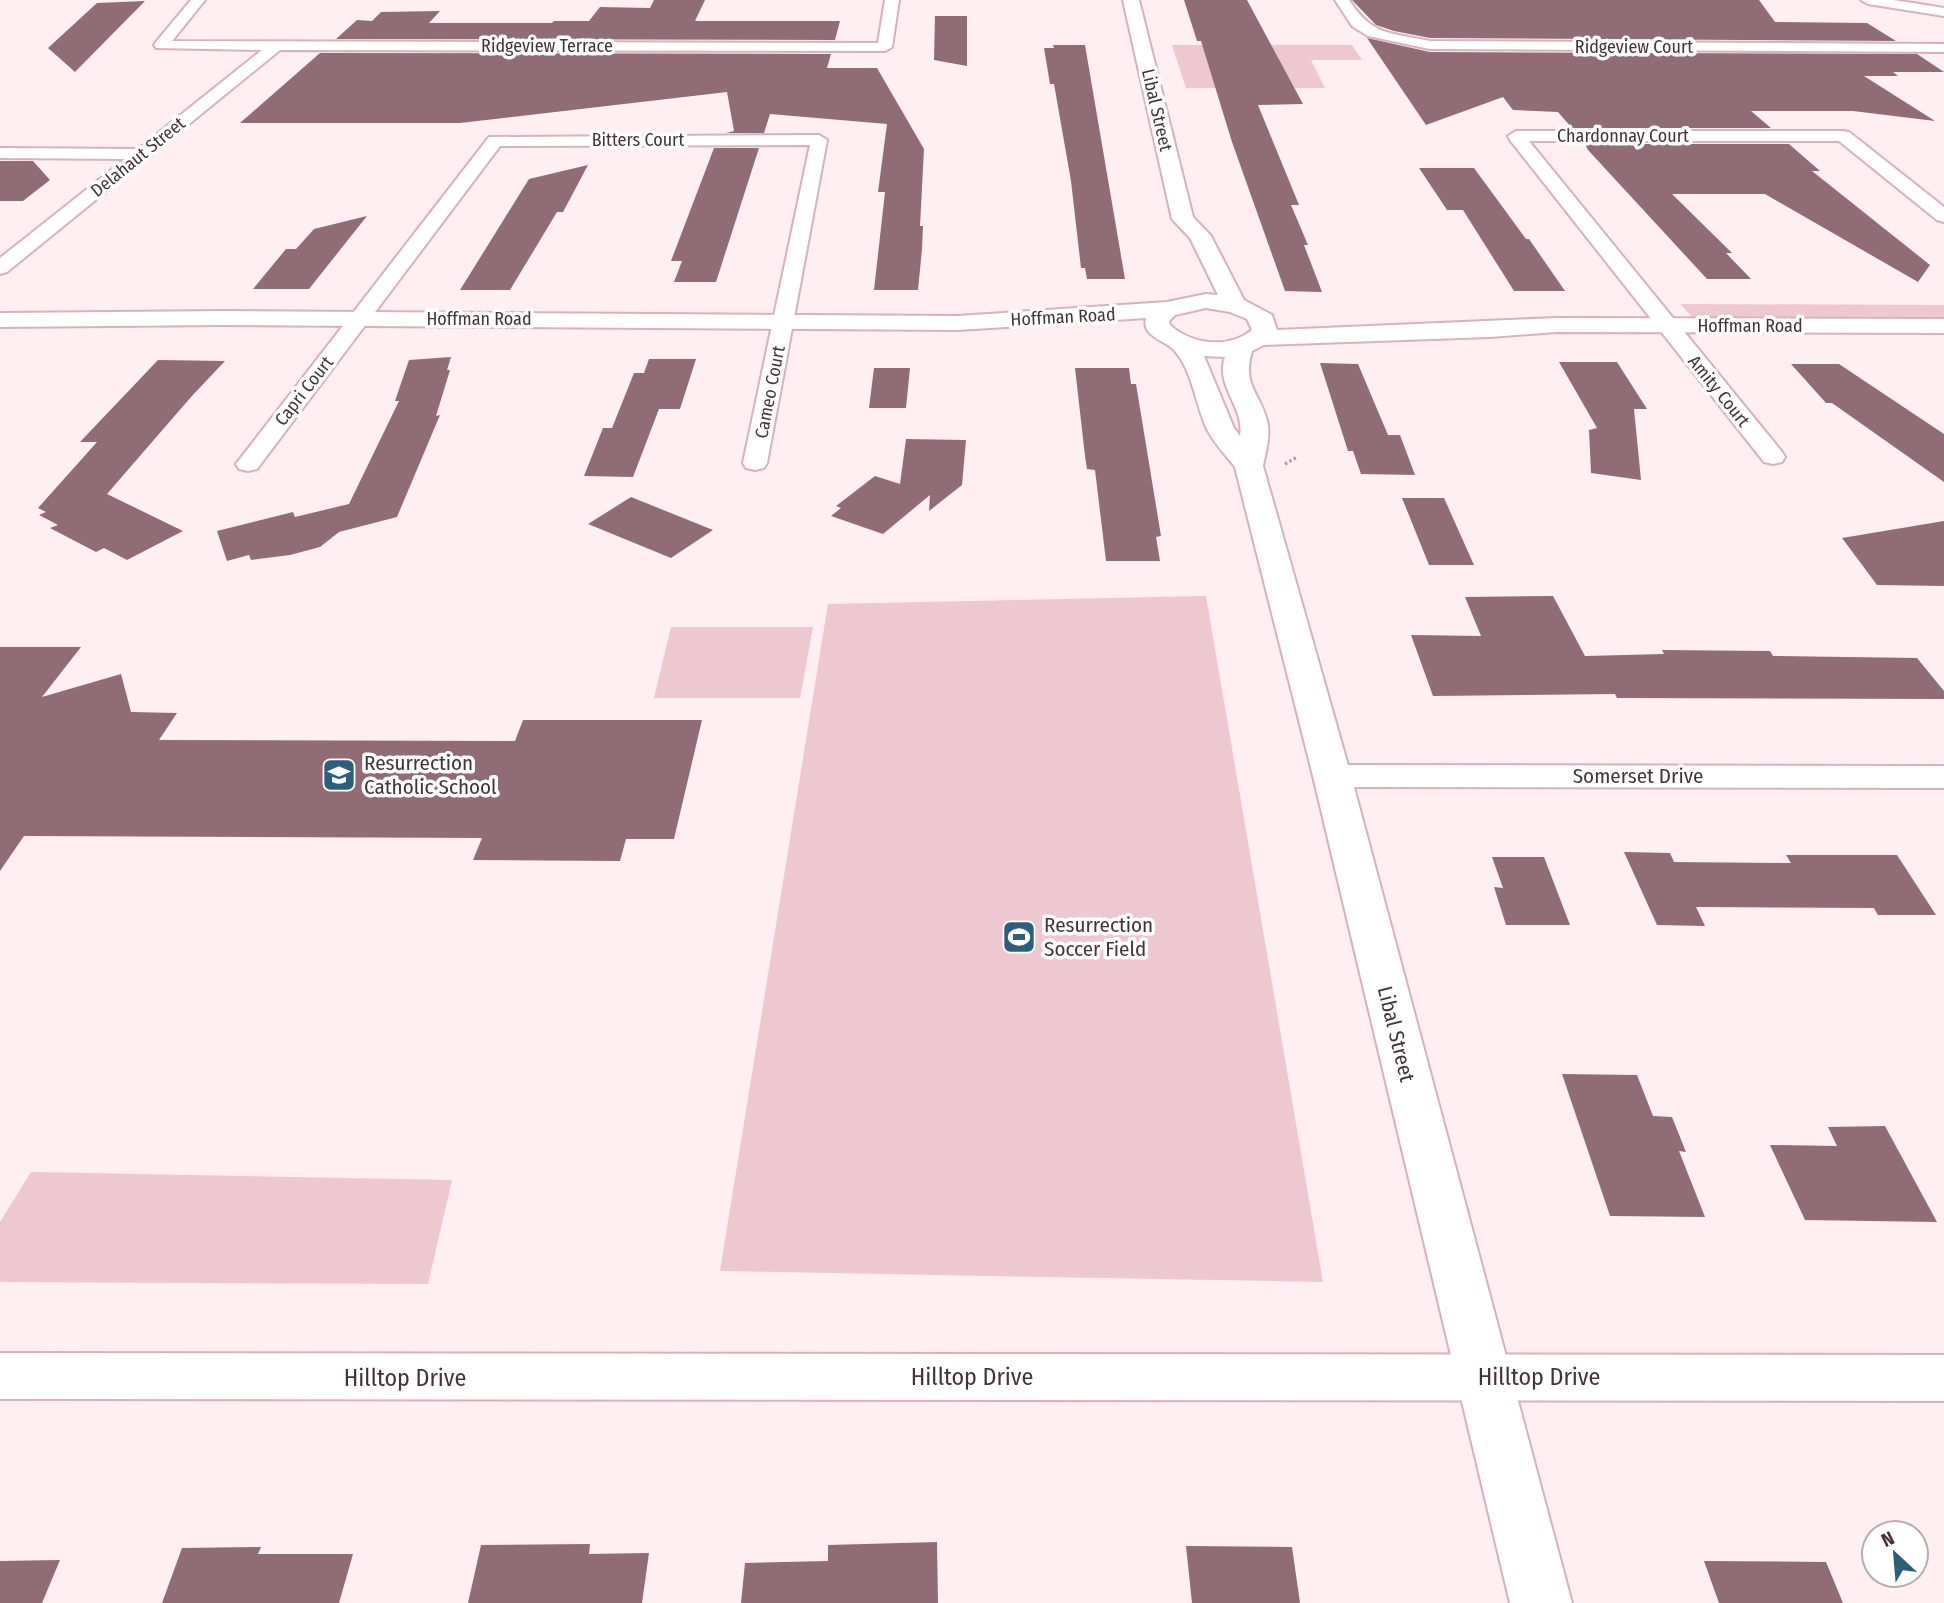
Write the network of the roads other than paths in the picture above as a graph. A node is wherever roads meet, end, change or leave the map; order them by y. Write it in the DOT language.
graph roads {
  1 [pos="198,0"];
  2 [pos="892,0"];
  3 [pos="1131,0"];
  4 [pos="1342,0"];
  5 [pos="1868,0"];
  6 [pos="1891,4"];
  7 [pos="1944,12"];
  8 [pos="1923,22"];
  9 [pos="276,46"];
  10 [pos="1944,48"];
  11 [pos="0,153"];
  12 [pos="141,154"];
  13 [pos="1944,216"];
  14 [pos="1184,219"];
  15 [pos="1177,247"];
  16 [pos="0,268"];
  17 [pos="1178,299"];
  18 [pos="359,318"];
  19 [pos="0,320"];
  20 [pos="784,321"];
  21 [pos="958,323"];
  22 [pos="1248,326"];
  23 [pos="1666,326"];
  24 [pos="1944,326"];
  25 [pos="1174,339"];
  26 [pos="1773,457"];
  27 [pos="755,463"];
  28 [pos="248,464"];
  29 [pos="1249,466"];
  30 [pos="1332,776"];
  31 [pos="1944,777"];
  32 [pos="0,1376"];
  33 [pos="1481,1376"];
  34 [pos="1944,1378"];
  35 [pos="1541,1603"];
  1 -- 9 [label="street, Ridgeview Terrace"];
  2 -- 9 [label="street, Ridgeview Terrace"];
  3 -- 14 [label="street, Libal Street"];
  4 -- 10 [label="street, Ridgeview Court"];
  5 -- 6 [label="street"];
  6 -- 7 [label="street"];
  6 -- 8 [label="street"];
  9 -- 12 [label="street, Delahaut Street"];
  11 -- 12 [label="street"];
  12 -- 16 [label="street, Delahaut Street"];
  13 -- 23 [label="street, Chardonnay Court"];
  14 -- 15 [label="street, Libal Street"];
  14 -- 22 [label="street, Libal Street"];
  17 -- 21 [label="street, Hoffman Road"];
  17 -- 22 [label="street, Hoffman Road"];
  17 -- 25 [label="street"];
  18 -- 19 [label="street, Hoffman Road"];
  18 -- 20 [label="street, Hoffman Road"];
  18 -- 20 [label="street, Bitters Court"];
  18 -- 28 [label="street, Capri Court"];
  20 -- 21 [label="street, Hoffman Road"];
  20 -- 27 [label="street, Cameo Court"];
  21 -- 25 [label="street, Hoffman Road"];
  22 -- 23 [label="street, Hoffman Road"];
  22 -- 25 [label="street, Hoffman Road"];
  22 -- 29 [label="street, Libal Street"];
  23 -- 24 [label="street, Hoffman Road"];
  23 -- 26 [label="street, Amity Court"];
  25 -- 29 [label="street, Libal Street"];
  29 -- 30 [label="street, Libal Street"];
  30 -- 31 [label="street, Somerset Drive"];
  30 -- 33 [label="street, Libal Street"];
  32 -- 33 [label="street, Hilltop Drive"];
  33 -- 34 [label="street, Hilltop Drive"];
  33 -- 35 [label="street, Libal Street"];
}
